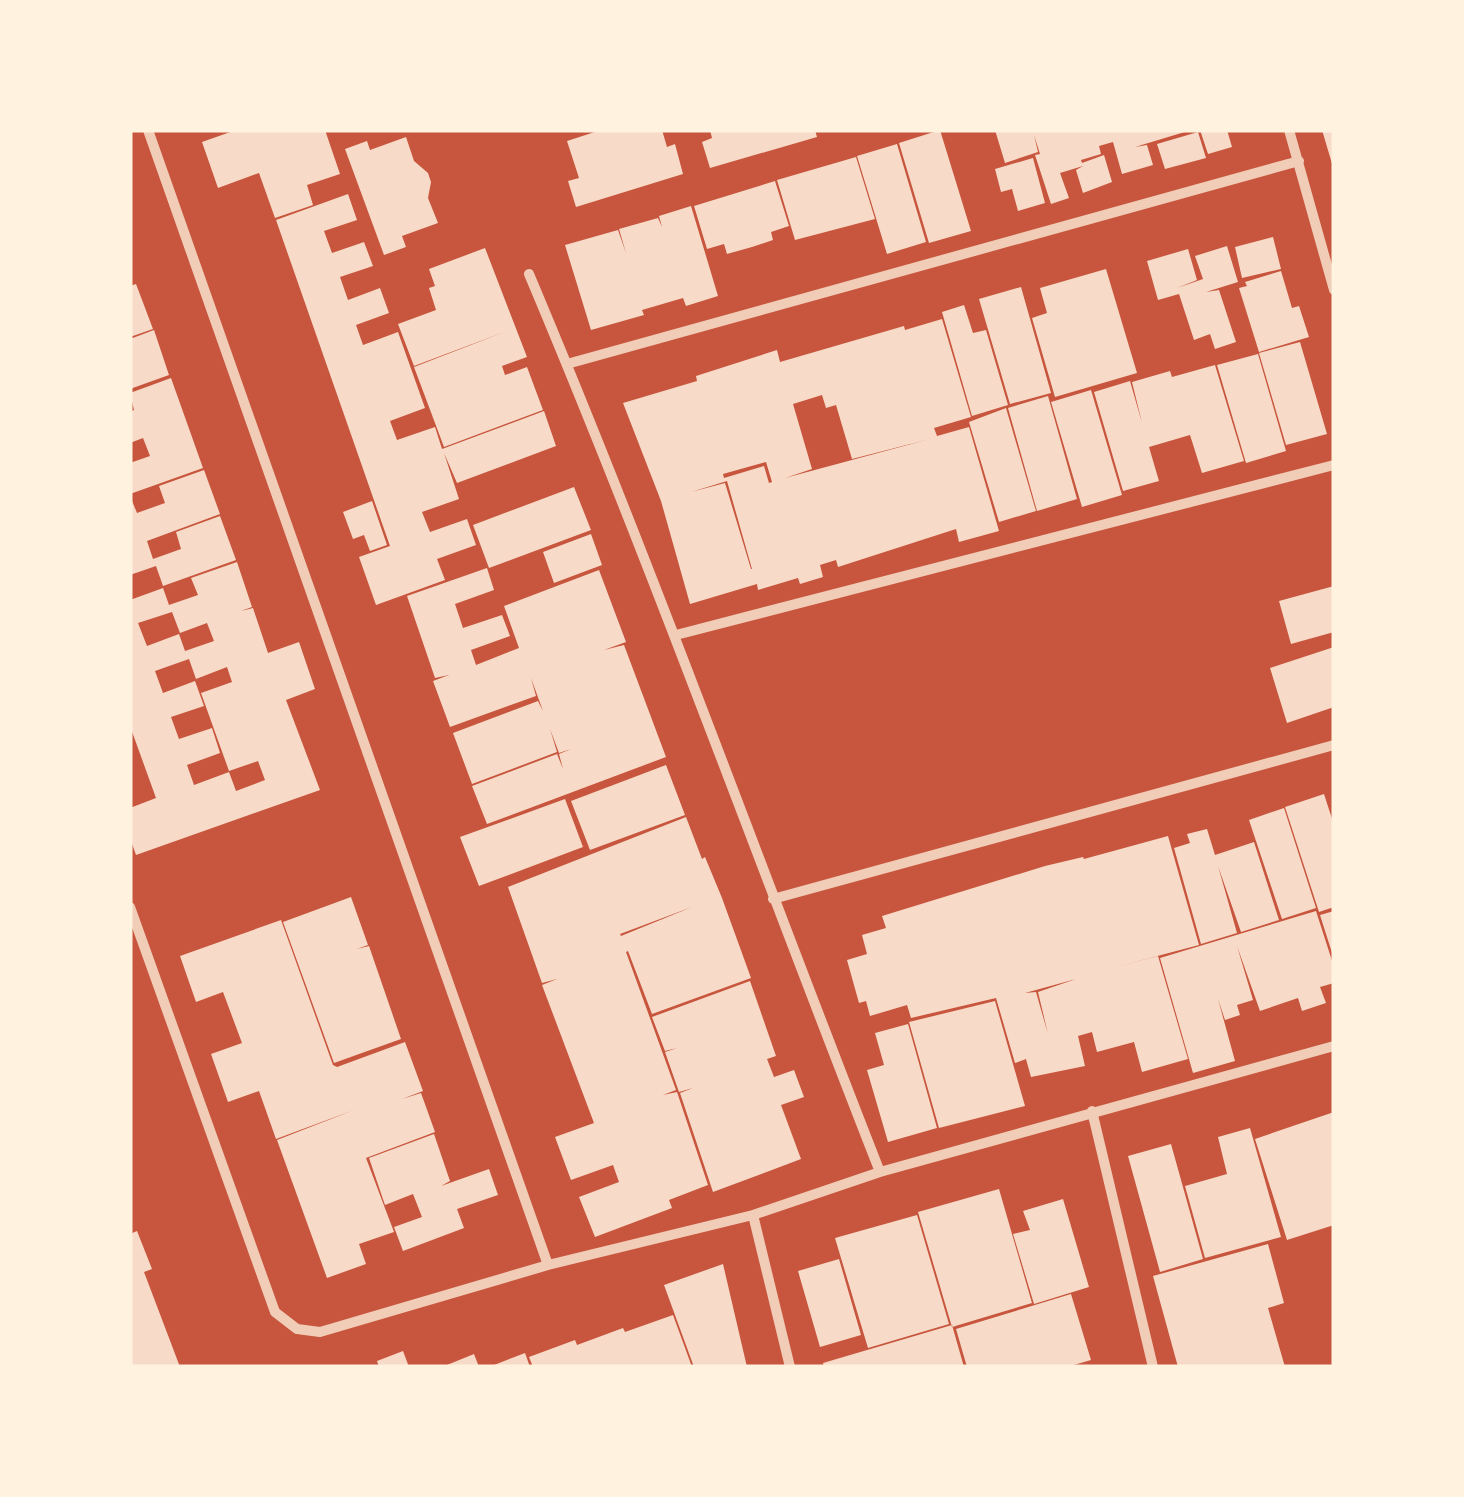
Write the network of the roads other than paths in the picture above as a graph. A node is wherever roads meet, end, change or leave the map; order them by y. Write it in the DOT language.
graph roads {
  1 [pos="148,130"];
  2 [pos="1289,130"];
  3 [pos="1299,161"];
  4 [pos="529,274"];
  5 [pos="1334,290"];
  6 [pos="567,364"];
  7 [pos="1334,464"];
  8 [pos="676,635"];
  9 [pos="1334,745"];
  10 [pos="773,900"];
  11 [pos="130,907"];
  12 [pos="1334,1046"];
  13 [pos="1092,1111"];
  14 [pos="880,1172"];
  15 [pos="753,1215"];
  16 [pos="548,1264"];
  17 [pos="790,1367"];
  18 [pos="1154,1367"];
  1 -- 16 [label="street"];
  2 -- 3 [label="street"];
  3 -- 5 [label="street"];
  3 -- 6 [label="street"];
  4 -- 6 [label="street"];
  6 -- 8 [label="street"];
  7 -- 8 [label="street"];
  8 -- 10 [label="street"];
  9 -- 10 [label="street"];
  10 -- 14 [label="street"];
  11 -- 16 [label="street"];
  12 -- 13 [label="street"];
  13 -- 14 [label="street"];
  13 -- 18 [label="street"];
  14 -- 15 [label="street"];
  15 -- 16 [label="street"];
  15 -- 17 [label="street"];
}
